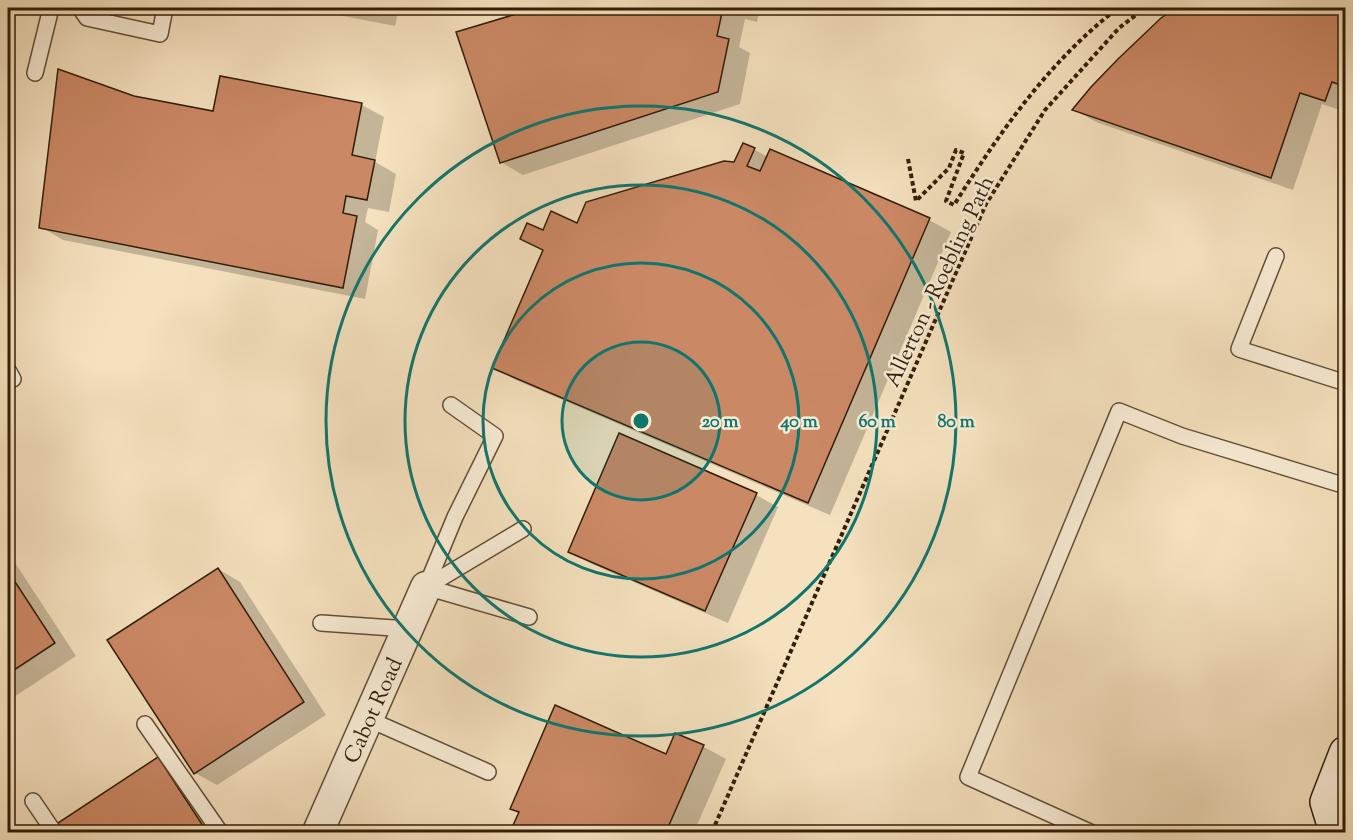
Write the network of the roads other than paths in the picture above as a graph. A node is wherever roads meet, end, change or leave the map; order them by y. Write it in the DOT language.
graph roads {
  1 [pos="51,8"];
  2 [pos="80,8"];
  3 [pos="165,8"];
  4 [pos="35,73"];
  5 [pos="1276,256"];
  6 [pos="1346,383"];
  7 [pos="451,405"];
  8 [pos="1346,486"];
  9 [pos="523,529"];
  10 [pos="426,587"];
  11 [pos="529,616"];
  12 [pos="321,623"];
  13 [pos="408,629"];
  14 [pos="368,719"];
  15 [pos="145,724"];
  16 [pos="1346,753"];
  17 [pos="488,772"];
  18 [pos="33,801"];
  19 [pos="1338,828"];
  20 [pos="54,832"];
  21 [pos="220,832"];
  22 [pos="318,832"];
  23 [pos="1090,832"];
  1 -- 4 [label="lane"];
  2 -- 3 [label="lane"];
  5 -- 6 [label="lane"];
  7 -- 10 [label="lane"];
  8 -- 23 [label="lane"];
  9 -- 10 [label="lane"];
  10 -- 11 [label="lane"];
  10 -- 13 [label="street, Cabot Road"];
  12 -- 13 [label="lane"];
  13 -- 14 [label="street, Cabot Road"];
  14 -- 17 [label="lane"];
  14 -- 22 [label="street, Cabot Road"];
  15 -- 21 [label="lane"];
  16 -- 19 [label="main road"];
  18 -- 20 [label="lane"];
}
